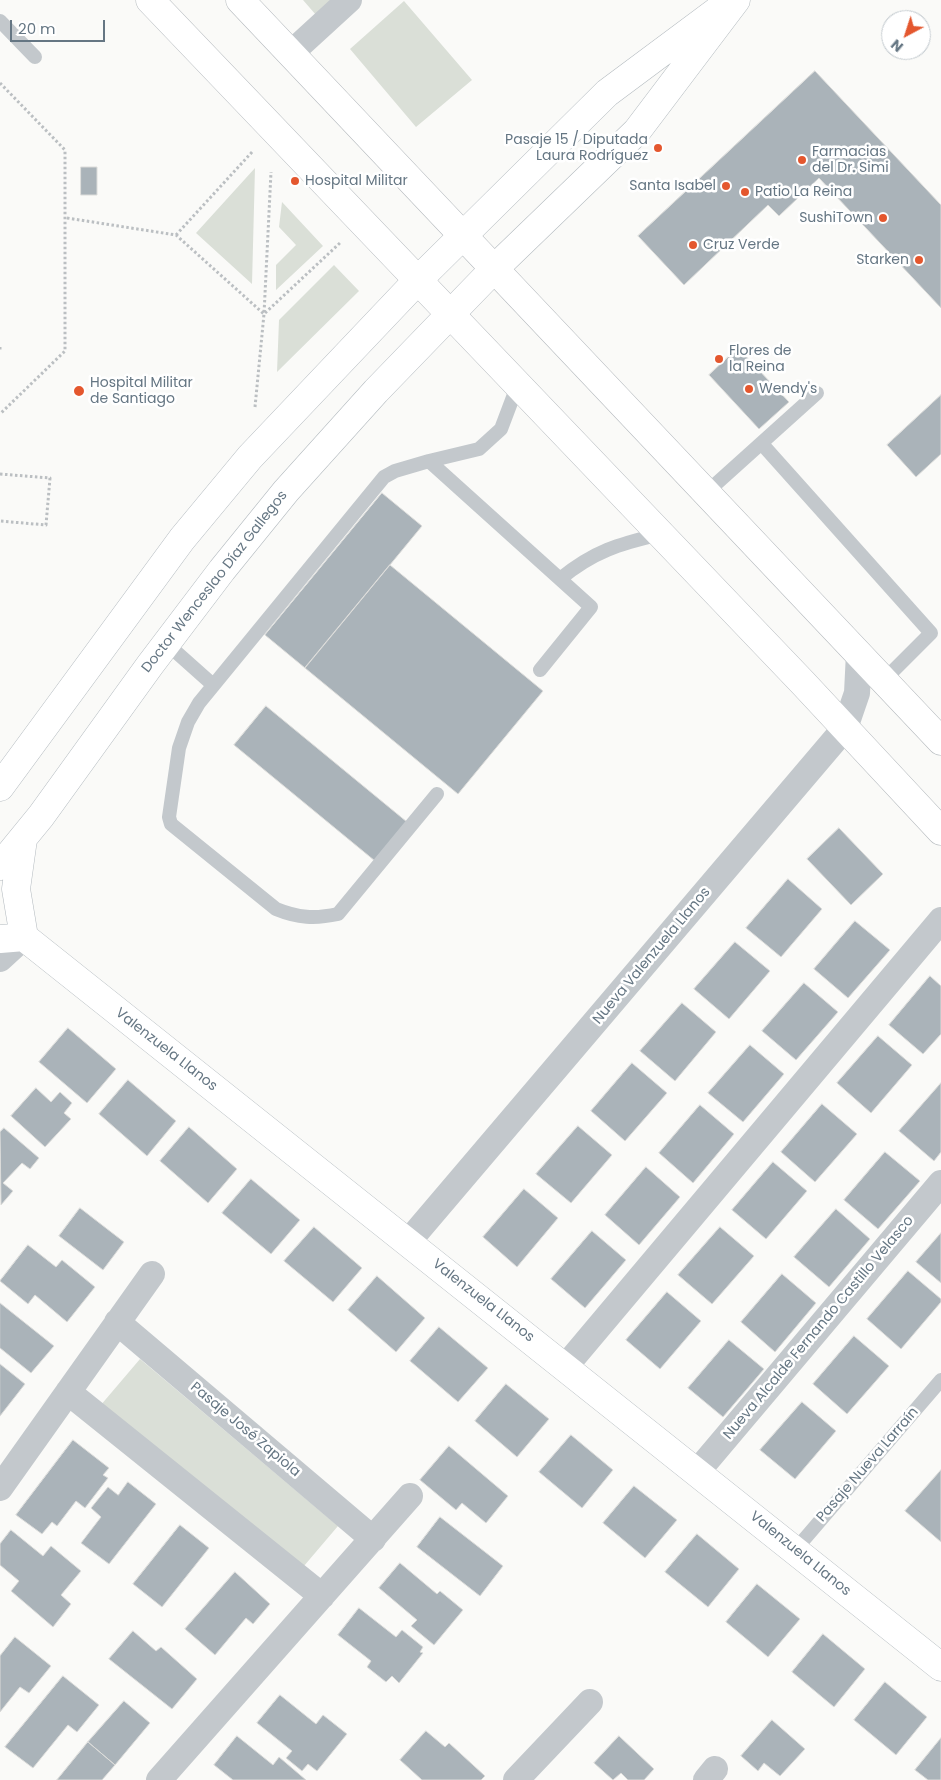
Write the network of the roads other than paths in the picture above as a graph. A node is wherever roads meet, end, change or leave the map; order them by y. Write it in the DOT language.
graph roads {
  1 [pos="150,0"];
  2 [pos="240,0"];
  3 [pos="349,0"];
  4 [pos="734,0"];
  5 [pos="0,21"];
  6 [pos="290,54"];
  7 [pos="35,57"];
  8 [pos="463,237"];
  9 [pos="494,269"];
  10 [pos="417,281"];
  11 [pos="450,315"];
  12 [pos="518,384"];
  13 [pos="818,393"];
  14 [pos="762,444"];
  15 [pos="428,461"];
  16 [pos="707,492"];
  17 [pos="661,534"];
  18 [pos="560,579"];
  19 [pos="166,643"];
  20 [pos="859,653"];
  21 [pos="540,670"];
  22 [pos="884,680"];
  23 [pos="212,684"];
  24 [pos="845,728"];
  25 [pos="941,741"];
  26 [pos="0,787"];
  27 [pos="437,794"];
  28 [pos="941,831"];
  29 [pos="23,839"];
  30 [pos="0,866"];
  31 [pos="941,920"];
  32 [pos="12,938"];
  33 [pos="0,959"];
  34 [pos="941,1183"];
  35 [pos="408,1242"];
  36 [pos="152,1274"];
  37 [pos="117,1322"];
  38 [pos="565,1367"];
  39 [pos="941,1380"];
  40 [pos="68,1392"];
  41 [pos="697,1472"];
  42 [pos="0,1488"];
  43 [pos="410,1496"];
  44 [pos="372,1539"];
  45 [pos="795,1550"];
  46 [pos="322,1596"];
  47 [pos="941,1667"];
  48 [pos="590,1702"];
  49 [pos="159,1780"];
  50 [pos="516,1780"];
  1 -- 10 [label="main road"];
  2 -- 6 [label="main road"];
  3 -- 6 [label="street"];
  4 -- 8 [label="main road"];
  4 -- 9 [label="main road, Doctor Wenceslao Díaz Gallegos"];
  5 -- 7 [label="lane"];
  6 -- 8 [label="main road"];
  8 -- 9 [label="main road"];
  8 -- 10 [label="main road"];
  9 -- 11 [label="main road, Doctor Wenceslao Díaz Gallegos"];
  9 -- 16 [label="main road"];
  10 -- 11 [label="main road"];
  10 -- 26 [label="main road"];
  11 -- 12 [label="main road"];
  11 -- 19 [label="main road, Doctor Wenceslao Díaz Gallegos"];
  12 -- 15 [label="lane"];
  12 -- 17 [label="main road"];
  13 -- 14 [label="lane"];
  14 -- 16 [label="lane"];
  14 -- 22 [label="lane"];
  15 -- 18 [label="lane"];
  15 -- 23 [label="lane"];
  16 -- 20 [label="main road"];
  17 -- 18 [label="lane"];
  17 -- 24 [label="main road"];
  18 -- 21 [label="lane"];
  19 -- 23 [label="lane"];
  19 -- 29 [label="main road, Doctor Wenceslao Díaz Gallegos"];
  20 -- 22 [label="main road"];
  20 -- 24 [label="street, Nueva Valenzuela Llanos"];
  22 -- 25 [label="main road"];
  23 -- 27 [label="lane"];
  24 -- 28 [label="main road"];
  24 -- 35 [label="street, Nueva Valenzuela Llanos"];
  29 -- 30 [label="main road, Doctor Wenceslao Díaz Gallegos"];
  29 -- 32 [label="main road"];
  31 -- 38 [label="street"];
  32 -- 33 [label="street"];
  32 -- 35 [label="main road, Valenzuela Llanos"];
  34 -- 41 [label="street, Nueva Alcalde Fernando Castillo Velasco"];
  35 -- 38 [label="main road, Valenzuela Llanos"];
  36 -- 37 [label="street"];
  37 -- 40 [label="street"];
  37 -- 44 [label="street, Pasaje José Zapiola"];
  38 -- 41 [label="main road, Valenzuela Llanos"];
  39 -- 45 [label="lane, Pasaje Nueva Larraín"];
  40 -- 42 [label="street"];
  40 -- 46 [label="street"];
  41 -- 45 [label="main road, Valenzuela Llanos"];
  43 -- 44 [label="street"];
  44 -- 46 [label="street"];
  45 -- 47 [label="main road, Valenzuela Llanos"];
  46 -- 49 [label="street"];
  48 -- 50 [label="street"];
}
